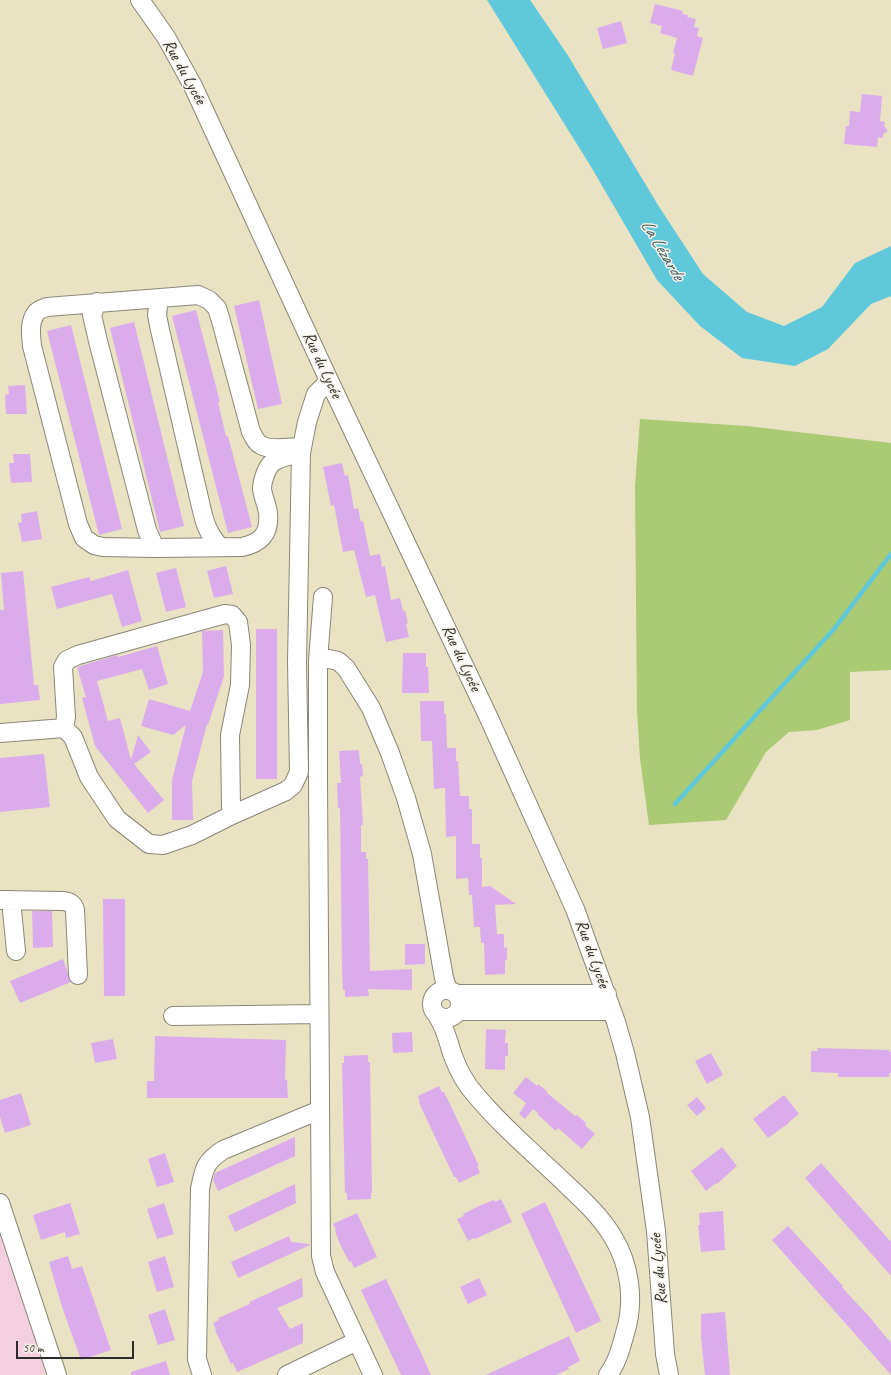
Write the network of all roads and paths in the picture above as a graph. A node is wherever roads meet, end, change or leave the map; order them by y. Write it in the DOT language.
graph roads {
  1 [pos="140,0"];
  2 [pos="159,298"];
  3 [pos="97,302"];
  4 [pos="329,381"];
  5 [pos="302,450"];
  6 [pos="220,547"];
  7 [pos="155,548"];
  8 [pos="323,597"];
  9 [pos="318,660"];
  10 [pos="64,728"];
  11 [pos="0,733"];
  12 [pos="232,815"];
  13 [pos="6,900"];
  14 [pos="16,950"];
  15 [pos="78,975"];
  16 [pos="610,1002"];
  17 [pos="449,1003"];
  18 [pos="319,1014"];
  19 [pos="173,1016"];
  20 [pos="320,1110"];
  21 [pos="0,1203"];
  22 [pos="357,1341"];
  23 [pos="665,1354"];
  24 [pos="57,1375"];
  25 [pos="202,1375"];
  26 [pos="287,1375"];
  27 [pos="373,1375"];
  28 [pos="608,1375"];
  29 [pos="660,1375"];
  30 [pos="669,1375"];
  1 -- 4 [label="street, Rue du Lycée"];
  2 -- 3 [label="street"];
  2 -- 5 [label="street"];
  2 -- 6 [label="street"];
  3 -- 7 [label="street"];
  3 -- 7 [label="street"];
  4 -- 5 [label="street"];
  4 -- 16 [label="street, Rue du Lycée"];
  5 -- 6 [label="street"];
  5 -- 12 [label="street"];
  6 -- 7 [label="street"];
  8 -- 9 [label="street"];
  9 -- 17 [label="street"];
  9 -- 18 [label="street"];
  10 -- 11 [label="street"];
  10 -- 12 [label="street"];
  10 -- 12 [label="street"];
  13 -- 14 [label="street"];
  13 -- 15 [label="street"];
  16 -- 17 [label="street"];
  16 -- 23 [label="street, Rue du Lycée"];
  17 -- 28 [label="street"];
  18 -- 19 [label="street"];
  18 -- 20 [label="street"];
  20 -- 22 [label="street"];
  20 -- 25 [label="street"];
  21 -- 24 [label="street"];
  22 -- 26 [label="street"];
  22 -- 27 [label="street"];
  23 -- 29 [label="street, Rue du Lycée"];
  23 -- 30 [label="street, Rue du Lycée"];
}
